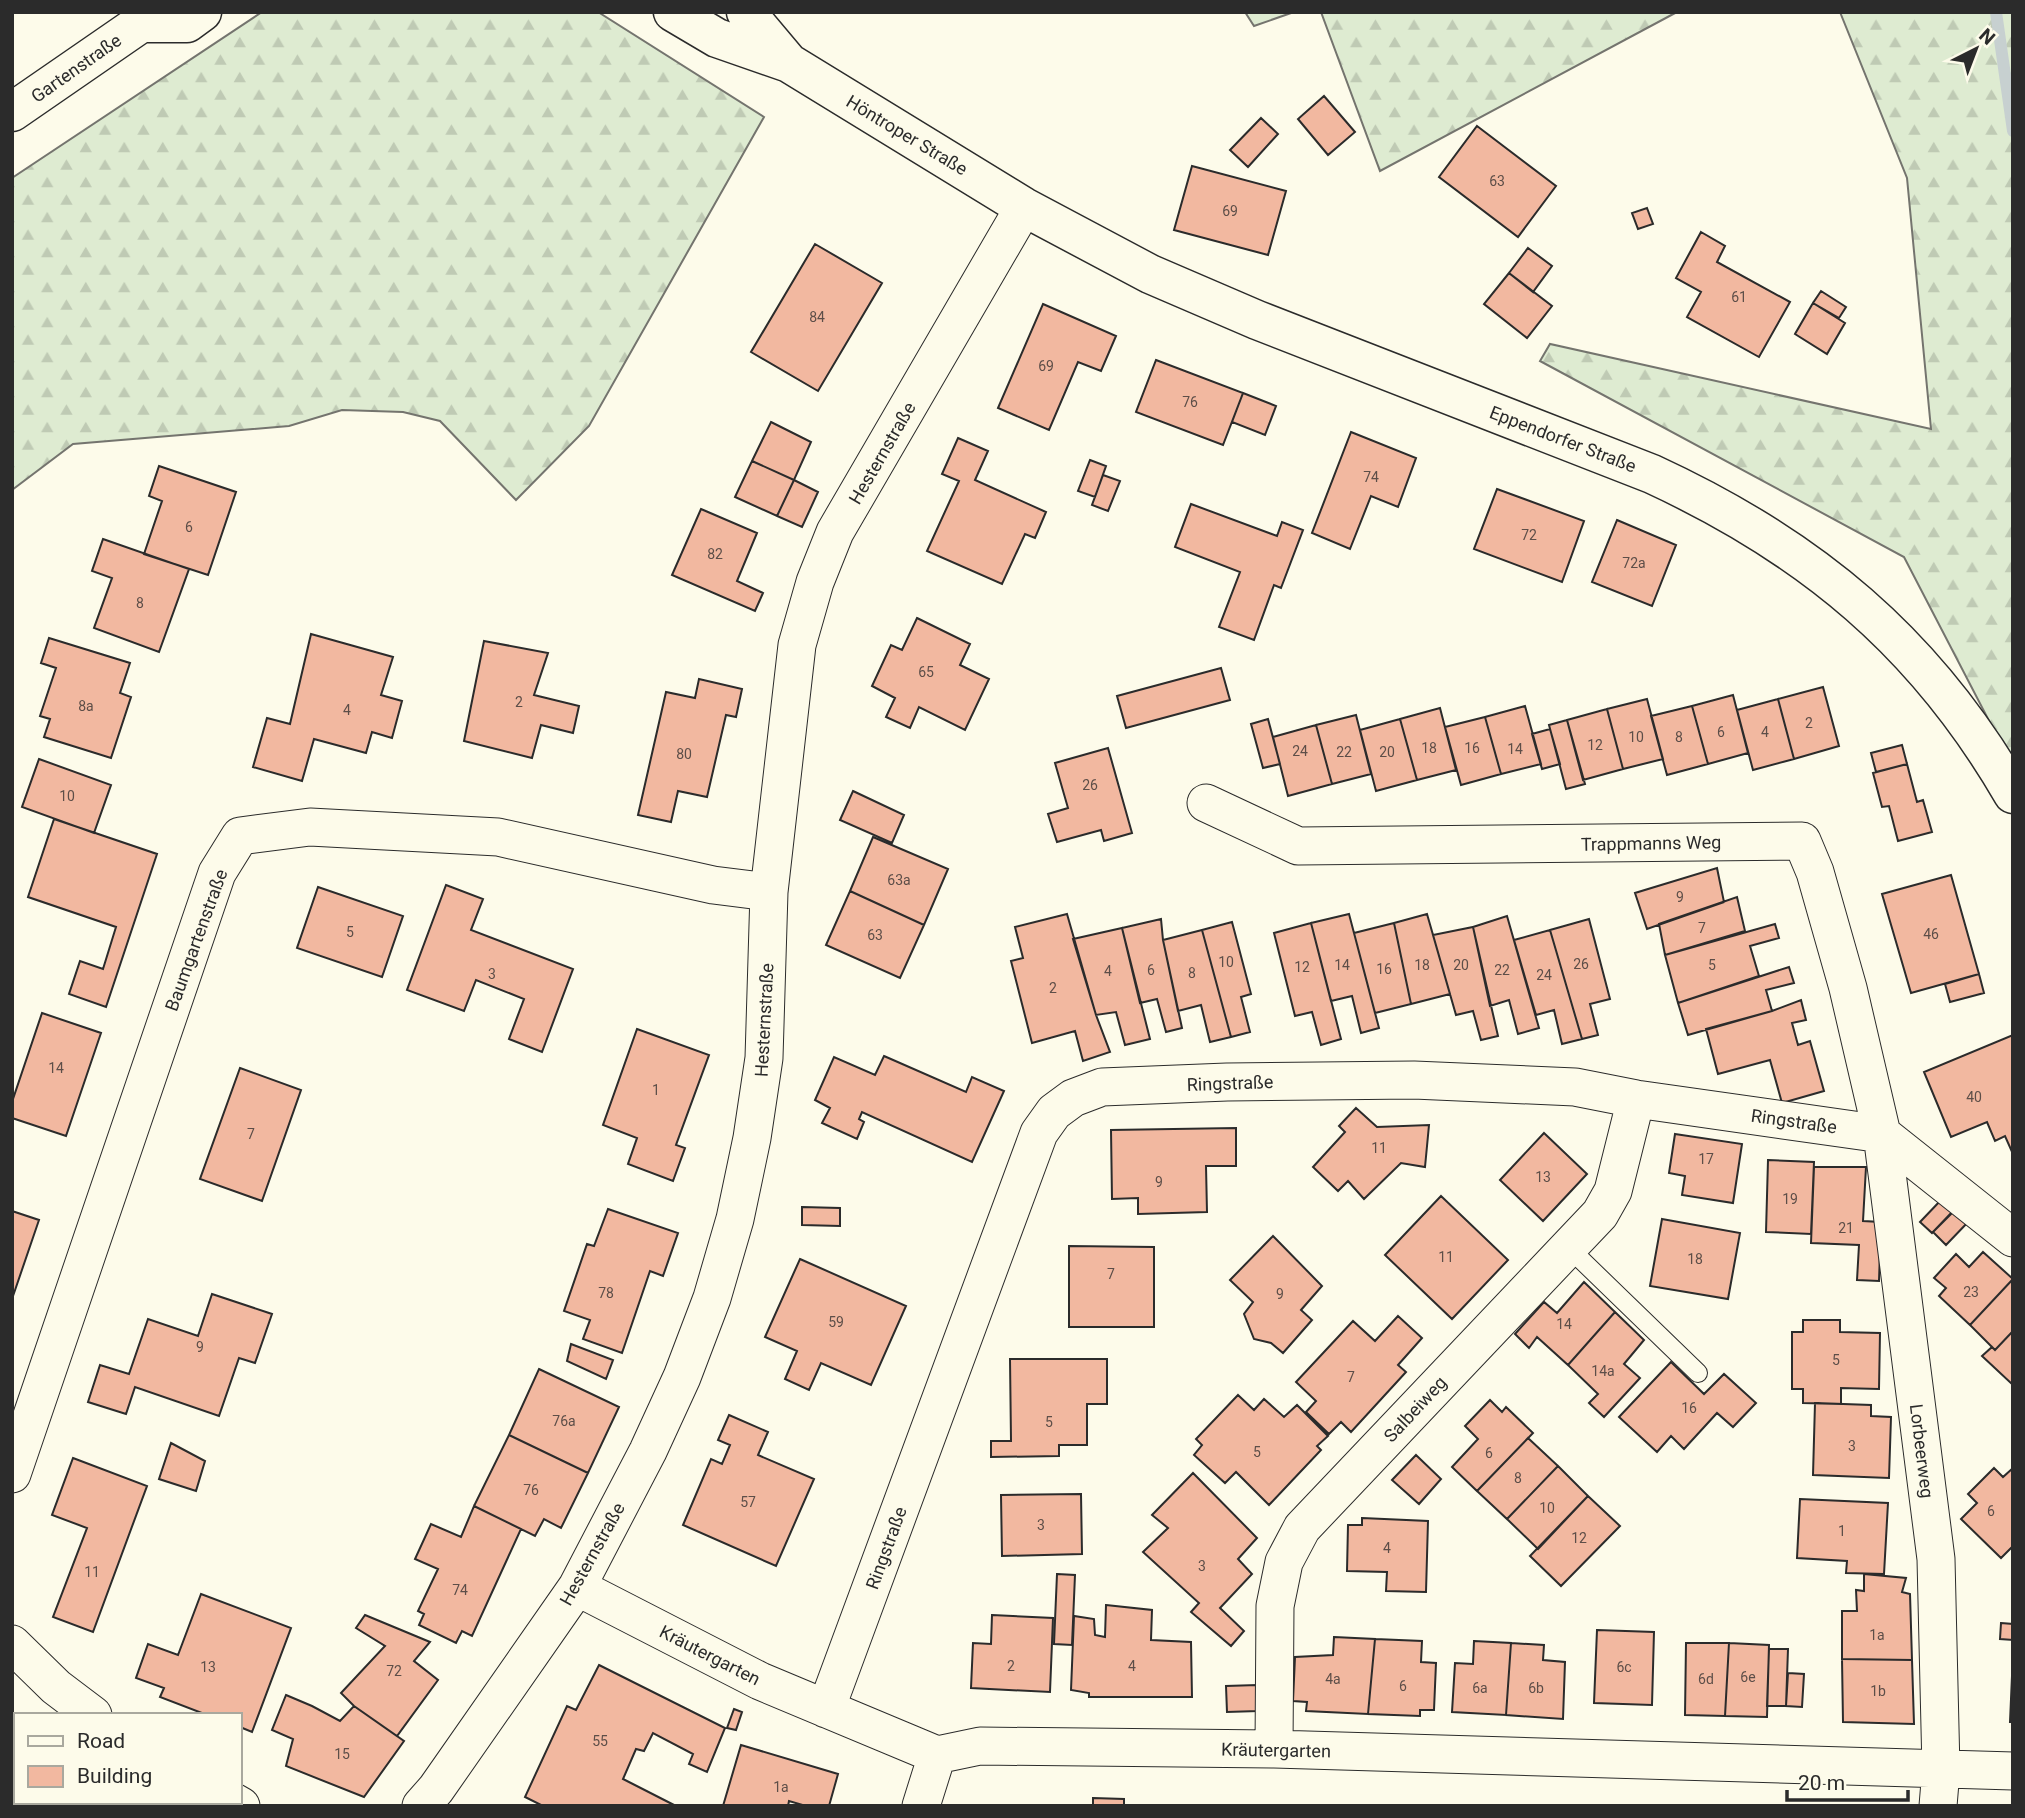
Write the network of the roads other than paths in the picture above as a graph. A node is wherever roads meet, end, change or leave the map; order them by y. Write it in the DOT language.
graph roads {
  1 [pos="202,12"];
  2 [pos="673,12"];
  3 [pos="746,12"];
  4 [pos="143,18"];
  5 [pos="789,63"];
  6 [pos="12,112"];
  7 [pos="1024,207"];
  8 [pos="2013,794"];
  9 [pos="1206,803"];
  10 [pos="769,891"];
  11 [pos="1636,1099"];
  12 [pos="1882,1134"];
  13 [pos="2013,1238"];
  14 [pos="1568,1247"];
  15 [pos="1698,1373"];
  16 [pos="12,1474"];
  17 [pos="577,1587"];
  18 [pos="12,1644"];
  19 [pos="827,1709"];
  20 [pos="90,1713"];
  21 [pos="1275,1749"];
  22 [pos="937,1755"];
  23 [pos="1941,1770"];
  24 [pos="2013,1770"];
  25 [pos="421,1806"];
  26 [pos="921,1806"];
  27 [pos="1938,1806"];
  1 -- 4 [label="street, Gartenstraße"];
  2 -- 5 [label="street, Höntroper Straße"];
  3 -- 5 [label="street, Höntroper Straße"];
  4 -- 6 [label="street, Gartenstraße"];
  5 -- 7 [label="street, Höntroper Straße"];
  7 -- 8 [label="street, Eppendorfer Straße"];
  7 -- 10 [label="street, Hesternstraße"];
  9 -- 12 [label="street, Trappmanns Weg"];
  10 -- 16 [label="street, Baumgartenstraße"];
  10 -- 17 [label="street, Hesternstraße"];
  11 -- 12 [label="street, Ringstraße"];
  11 -- 14 [label="street, Salbeiweg"];
  11 -- 19 [label="street, Ringstraße"];
  12 -- 13 [label="street"];
  12 -- 23 [label="street, Lorbeerweg"];
  14 -- 15 [label="lane"];
  14 -- 21 [label="street, Salbeiweg"];
  17 -- 19 [label="street, Kräutergarten"];
  17 -- 25 [label="street, Hesternstraße"];
  18 -- 20 [label="street"];
  19 -- 22 [label="street, Kräutergarten"];
  21 -- 22 [label="street, Kräutergarten"];
  21 -- 23 [label="street, Kräutergarten"];
  22 -- 26 [label="street"];
  23 -- 24 [label="street, Kräutergarten"];
  23 -- 27 [label="street, Lorbeerweg"];
}
